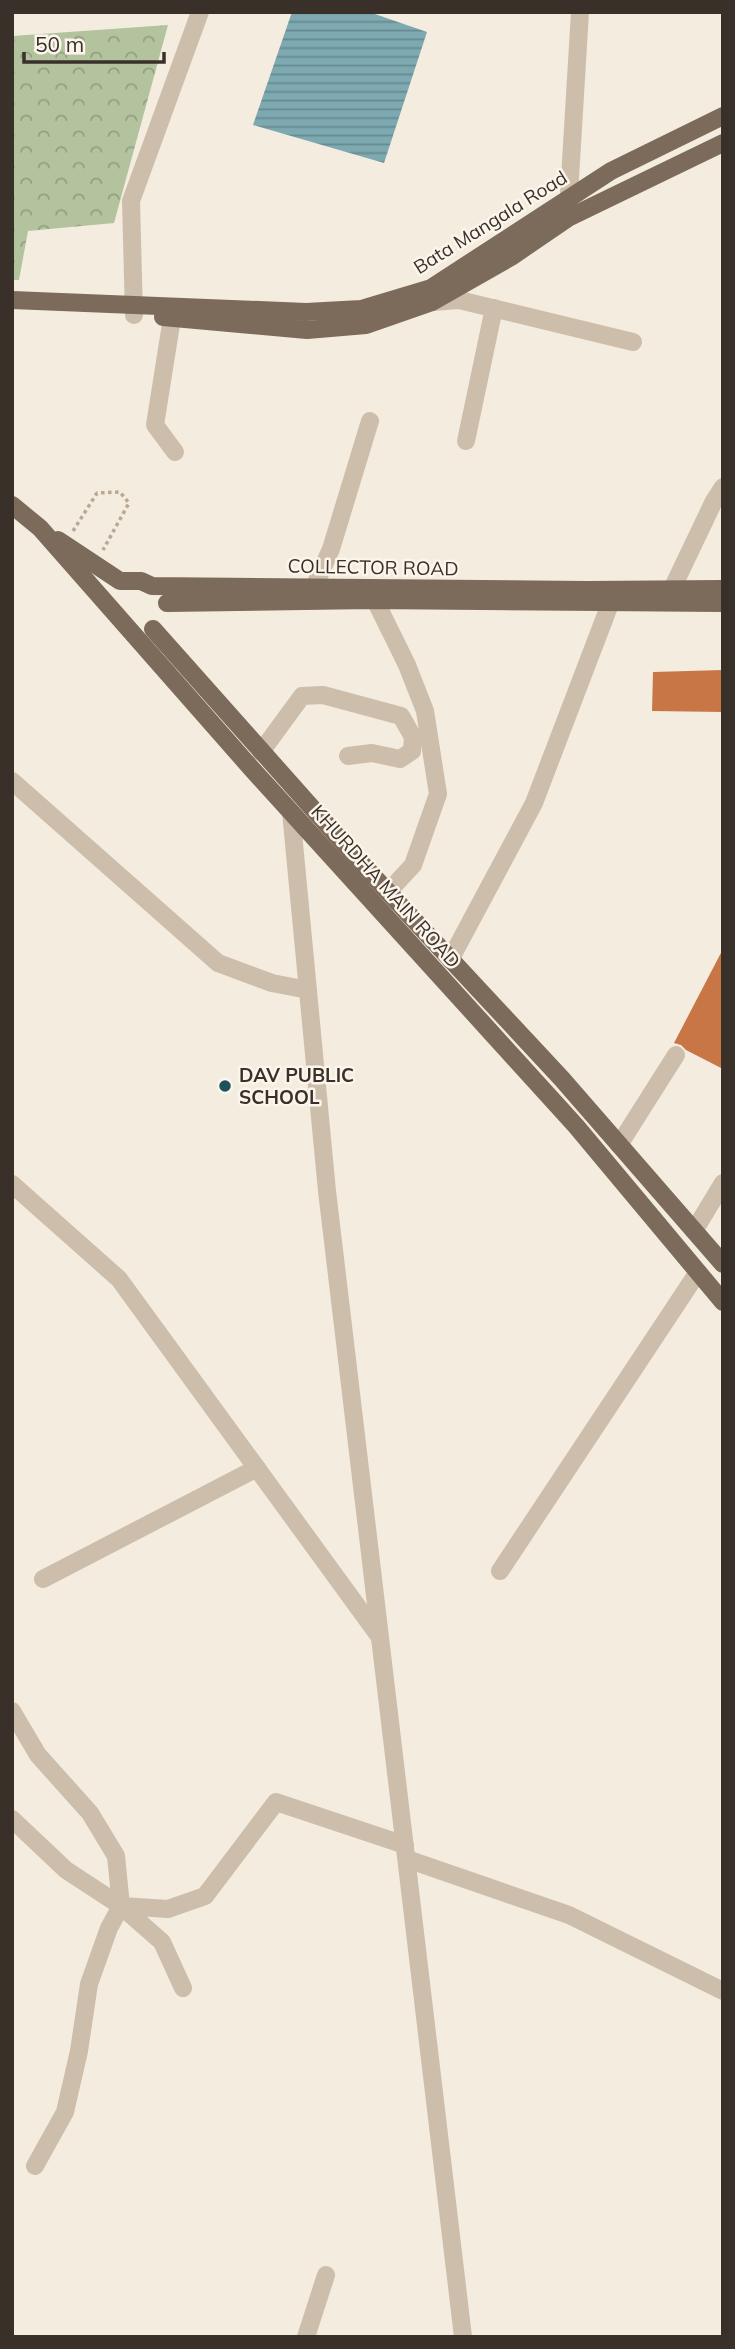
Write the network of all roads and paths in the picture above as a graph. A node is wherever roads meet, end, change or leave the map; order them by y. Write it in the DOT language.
graph roads {
  1 [pos="200,12"];
  2 [pos="580,12"];
  3 [pos="723,116"];
  4 [pos="723,143"];
  5 [pos="569,198"];
  6 [pos="568,218"];
  7 [pos="12,300"];
  8 [pos="432,302"];
  9 [pos="494,308"];
  10 [pos="12,309"];
  11 [pos="134,310"];
  12 [pos="172,318"];
  13 [pos="633,342"];
  14 [pos="370,421"];
  15 [pos="466,441"];
  16 [pos="175,452"];
  17 [pos="723,487"];
  18 [pos="12,505"];
  19 [pos="40,528"];
  20 [pos="72,532"];
  21 [pos="95,565"];
  22 [pos="120,581"];
  23 [pos="152,586"];
  24 [pos="314,587"];
  25 [pos="672,589"];
  26 [pos="723,589"];
  27 [pos="375,600"];
  28 [pos="167,603"];
  29 [pos="723,603"];
  30 [pos="610,604"];
  31 [pos="109,608"];
  32 [pos="126,628"];
  33 [pos="153,629"];
  34 [pos="261,752"];
  35 [pos="348,756"];
  36 [pos="12,781"];
  37 [pos="291,812"];
  38 [pos="388,892"];
  39 [pos="450,960"];
  40 [pos="308,989"];
  41 [pos="676,1055"];
  42 [pos="619,1145"];
  43 [pos="723,1183"];
  44 [pos="12,1184"];
  45 [pos="694,1231"];
  46 [pos="723,1264"];
  47 [pos="698,1272"];
  48 [pos="723,1302"];
  49 [pos="257,1468"];
  50 [pos="500,1571"];
  51 [pos="43,1579"];
  52 [pos="380,1638"];
  53 [pos="12,1712"];
  54 [pos="12,1819"];
  55 [pos="406,1852"];
  56 [pos="121,1906"];
  57 [pos="183,1988"];
  58 [pos="723,1991"];
  59 [pos="35,2166"];
  60 [pos="326,2275"];
  61 [pos="306,2337"];
  62 [pos="463,2337"];
  1 -- 11 [label="street"];
  2 -- 5 [label="street"];
  3 -- 5 [label="main road, Bata Mangala Road"];
  4 -- 6 [label="main road, Bata Mangala Road"];
  5 -- 6 [label="street"];
  5 -- 11 [label="main road, Bata Mangala Road"];
  6 -- 8 [label="main road, Bata Mangala Road"];
  7 -- 11 [label="main road, Bata Mangala Road"];
  8 -- 9 [label="street"];
  8 -- 12 [label="main road, Bata Mangala Road"];
  9 -- 13 [label="street"];
  9 -- 15 [label="street"];
  10 -- 11 [label="main road, Bata Mangala Road"];
  11 -- 12 [label="main road, Bata Mangala Road"];
  12 -- 16 [label="street"];
  14 -- 24 [label="street"];
  17 -- 25 [label="street"];
  18 -- 19 [label="main road, KHURDHA MAIN ROAD"];
  19 -- 21 [label="main road, COLLECTOR ROAD"];
  19 -- 31 [label="main road, KHURDHA MAIN ROAD"];
  20 -- 21 [label="path"];
  21 -- 22 [label="main road, COLLECTOR ROAD"];
  22 -- 23 [label="main road, COLLECTOR ROAD"];
  22 -- 31 [label="main road"];
  23 -- 24 [label="main road, COLLECTOR ROAD"];
  23 -- 28 [label="main road"];
  24 -- 25 [label="main road, COLLECTOR ROAD"];
  25 -- 26 [label="main road, COLLECTOR ROAD"];
  27 -- 28 [label="main road, COLLECTOR ROAD"];
  27 -- 30 [label="main road, COLLECTOR ROAD"];
  27 -- 38 [label="street"];
  28 -- 33 [label="main road"];
  29 -- 30 [label="main road, COLLECTOR ROAD"];
  30 -- 39 [label="street"];
  31 -- 32 [label="main road, KHURDHA MAIN ROAD"];
  32 -- 33 [label="main road"];
  32 -- 37 [label="main road, KHURDHA MAIN ROAD"];
  33 -- 34 [label="main road, KHURDHA MAIN ROAD"];
  34 -- 35 [label="street"];
  34 -- 38 [label="main road, KHURDHA MAIN ROAD"];
  36 -- 40 [label="street"];
  37 -- 40 [label="street"];
  37 -- 47 [label="main road, KHURDHA MAIN ROAD"];
  38 -- 39 [label="main road, KHURDHA MAIN ROAD"];
  39 -- 42 [label="main road, KHURDHA MAIN ROAD"];
  40 -- 52 [label="street"];
  41 -- 42 [label="street"];
  42 -- 45 [label="main road, KHURDHA MAIN ROAD"];
  43 -- 45 [label="street"];
  44 -- 49 [label="street"];
  45 -- 46 [label="main road, KHURDHA MAIN ROAD"];
  47 -- 48 [label="main road, KHURDHA MAIN ROAD"];
  47 -- 50 [label="street"];
  49 -- 51 [label="street"];
  49 -- 52 [label="street"];
  52 -- 55 [label="street"];
  53 -- 56 [label="street"];
  54 -- 56 [label="street"];
  55 -- 56 [label="street"];
  55 -- 58 [label="street"];
  55 -- 62 [label="street"];
  56 -- 57 [label="street"];
  56 -- 59 [label="street"];
  60 -- 61 [label="street"];
}
